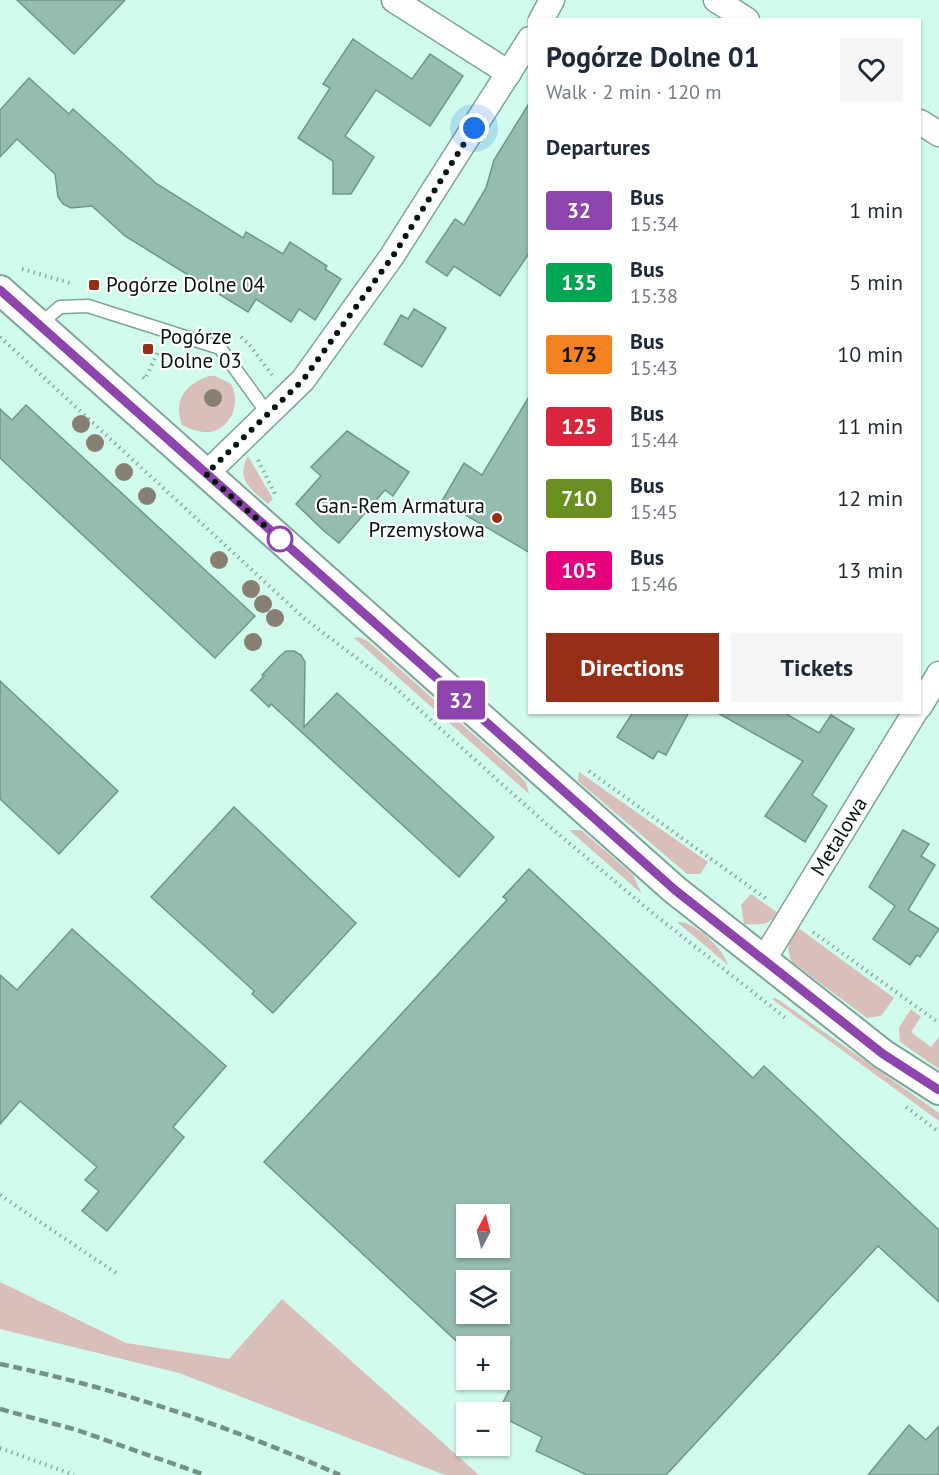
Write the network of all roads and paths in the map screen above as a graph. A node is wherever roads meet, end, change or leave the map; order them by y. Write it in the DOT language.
graph roads {
  1 [pos="394,0"];
  2 [pos="552,0"];
  3 [pos="716,0"];
  4 [pos="542,18"];
  5 [pos="744,18"];
  6 [pos="528,42"];
  7 [pos="509,73"];
  8 [pos="921,123"];
  9 [pos="939,134"];
  10 [pos="0,290"];
  11 [pos="39,325"];
  12 [pos="0,337"];
  13 [pos="268,414"];
  14 [pos="260,453"];
  15 [pos="206,474"];
  16 [pos="277,498"];
  17 [pos="939,674"];
  18 [pos="921,704"];
  19 [pos="914,714"];
  20 [pos="581,765"];
  21 [pos="654,915"];
  22 [pos="791,917"];
  23 [pos="763,961"];
  24 [pos="939,1023"];
  25 [pos="939,1090"];
  26 [pos="0,1195"];
  27 [pos="119,1275"];
  28 [pos="0,1448"];
  29 [pos="74,1475"];
  1 -- 7 [label="street"];
  2 -- 4 [label="street"];
  3 -- 5 [label="street"];
  6 -- 7 [label="street"];
  7 -- 13 [label="street"];
  8 -- 9 [label="street"];
  10 -- 11 [label="street"];
  11 -- 13 [label="lane"];
  11 -- 15 [label="street"];
  12 -- 21 [label="path"];
  13 -- 15 [label="street"];
  14 -- 16 [label="path"];
  15 -- 23 [label="street"];
  17 -- 18 [label="street"];
  19 -- 22 [label="street, Metalowa"];
  20 -- 22 [label="path"];
  22 -- 23 [label="street, Metalowa"];
  22 -- 24 [label="path"];
  23 -- 25 [label="street"];
  26 -- 27 [label="path"];
  28 -- 29 [label="path"];
}
